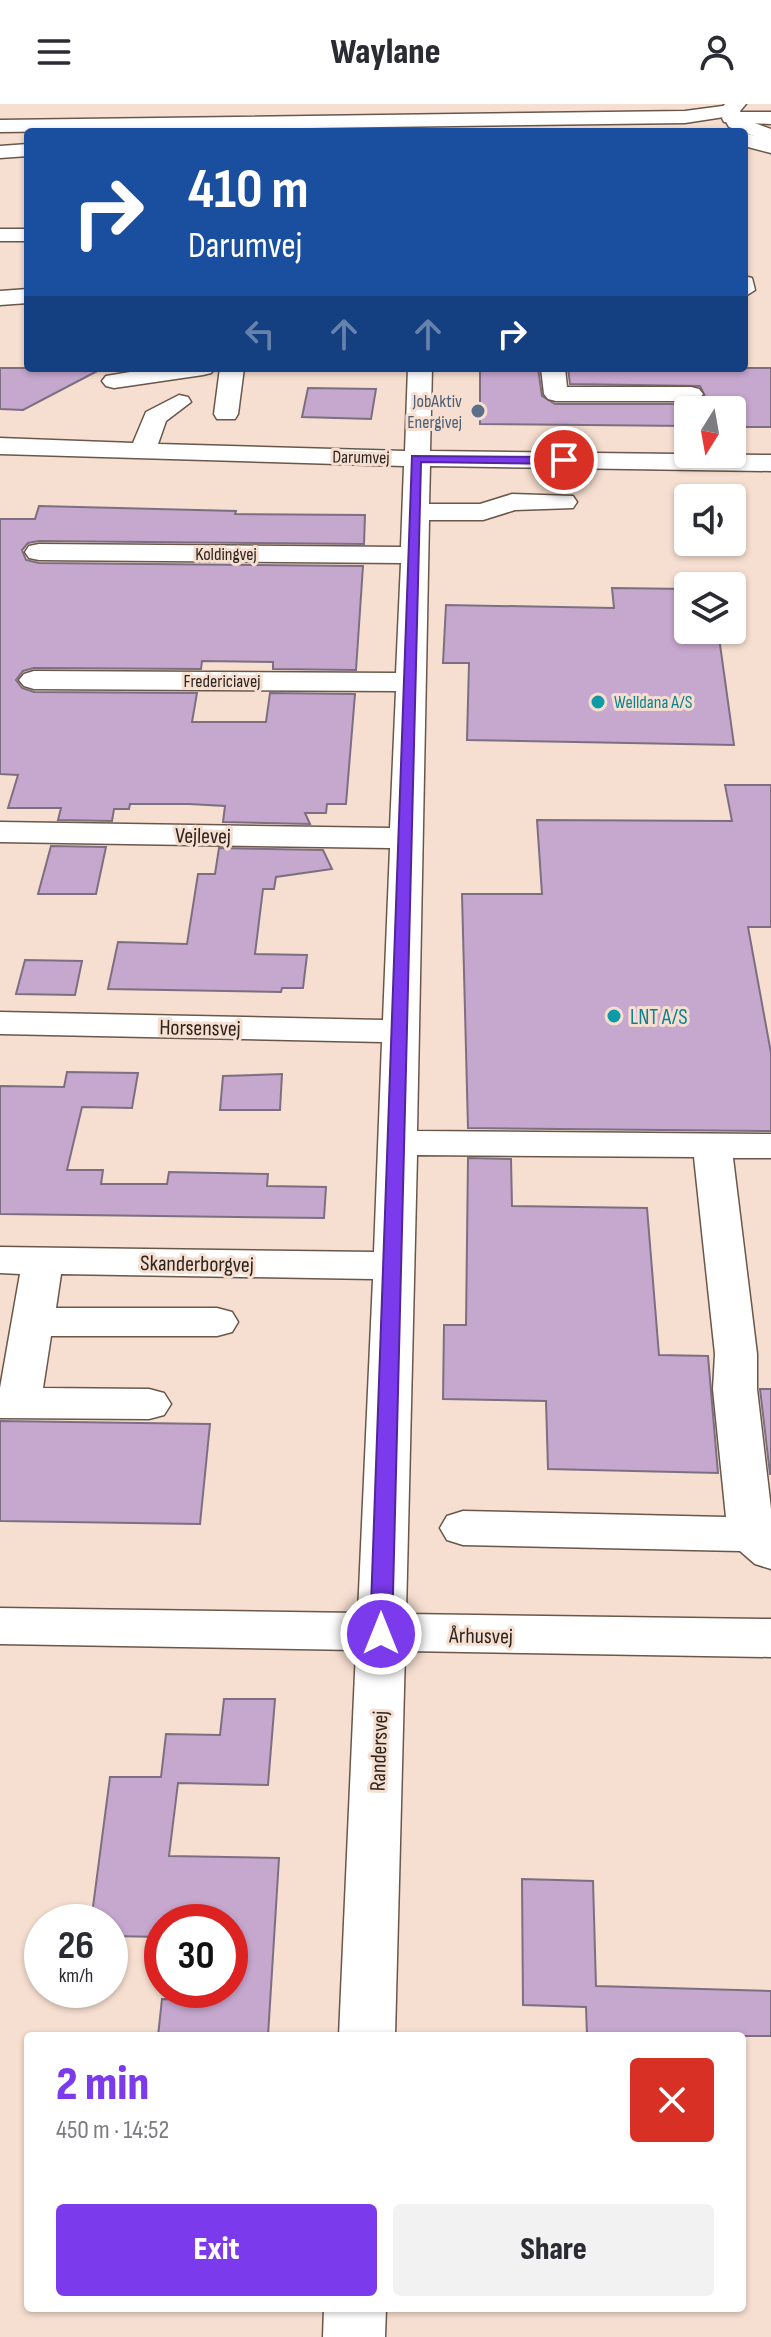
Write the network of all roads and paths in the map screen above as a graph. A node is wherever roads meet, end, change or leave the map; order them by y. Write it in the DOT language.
graph roads {
  1 [pos="771,118"];
  2 [pos="737,120"];
  3 [pos="0,126"];
  4 [pos="479,128"];
  5 [pos="748,129"];
  6 [pos="24,134"];
  7 [pos="0,135"];
  8 [pos="771,136"];
  9 [pos="771,147"];
  10 [pos="24,150"];
  11 [pos="0,152"];
  12 [pos="0,235"];
  13 [pos="24,235"];
  14 [pos="24,296"];
  15 [pos="0,298"];
  16 [pos="176,372"];
  17 [pos="231,372"];
  18 [pos="420,372"];
  19 [pos="553,372"];
  20 [pos="114,381"];
  21 [pos="691,394"];
  22 [pos="179,402"];
  23 [pos="226,414"];
  24 [pos="0,446"];
  25 [pos="142,452"];
  26 [pos="416,458"];
  27 [pos="771,463"];
  28 [pos="564,502"];
  29 [pos="414,512"];
  30 [pos="39,552"];
  31 [pos="413,555"];
  32 [pos="34,680"];
  33 [pos="410,682"];
  34 [pos="0,832"];
  35 [pos="406,838"];
  36 [pos="0,1023"];
  37 [pos="401,1031"];
  38 [pos="398,1143"];
  39 [pos="712,1146"];
  40 [pos="771,1146"];
  41 [pos="0,1260"];
  42 [pos="43,1261"];
  43 [pos="394,1266"];
  44 [pos="33,1322"];
  45 [pos="217,1322"];
  46 [pos="9,1403"];
  47 [pos="149,1404"];
  48 [pos="463,1528"];
  49 [pos="764,1541"];
  50 [pos="0,1626"];
  51 [pos="381,1634"];
  52 [pos="771,1638"];
  53 [pos="367,2032"];
  54 [pos="355,2312"];
  55 [pos="354,2337"];
  1 -- 2 [label="street"];
  2 -- 3 [label="main road"];
  2 -- 4 [label="main road"];
  2 -- 8 [label="main road"];
  5 -- 9 [label="main road"];
  6 -- 7 [label="main road"];
  10 -- 11 [label="street"];
  12 -- 13 [label="street"];
  14 -- 15 [label="street"];
  16 -- 20 [label="street"];
  17 -- 23 [label="street"];
  18 -- 26 [label="street, Randersvej"];
  19 -- 21 [label="street"];
  22 -- 25 [label="street"];
  24 -- 25 [label="street, Darumvej"];
  25 -- 26 [label="street, Darumvej"];
  26 -- 27 [label="street, Darumvej"];
  26 -- 29 [label="street, Randersvej"];
  28 -- 29 [label="street"];
  29 -- 31 [label="street, Randersvej"];
  30 -- 31 [label="street, Koldingvej"];
  31 -- 33 [label="street, Randersvej"];
  32 -- 33 [label="street, Fredericiavej"];
  33 -- 35 [label="street, Randersvej"];
  34 -- 35 [label="street, Vejlevej"];
  35 -- 37 [label="street, Randersvej"];
  36 -- 37 [label="street, Horsensvej"];
  37 -- 38 [label="street, Randersvej"];
  38 -- 39 [label="street"];
  38 -- 43 [label="street, Randersvej"];
  39 -- 40 [label="street"];
  39 -- 49 [label="street"];
  41 -- 42 [label="street, Skanderborgvej"];
  42 -- 43 [label="street, Skanderborgvej"];
  42 -- 44 [label="street"];
  43 -- 51 [label="street, Randersvej"];
  44 -- 45 [label="street"];
  44 -- 46 [label="street"];
  46 -- 47 [label="street"];
  48 -- 49 [label="street"];
  50 -- 51 [label="street, Århusvej"];
  51 -- 52 [label="street, Århusvej"];
  51 -- 53 [label="street, Randersvej"];
  54 -- 55 [label="street"];
}
